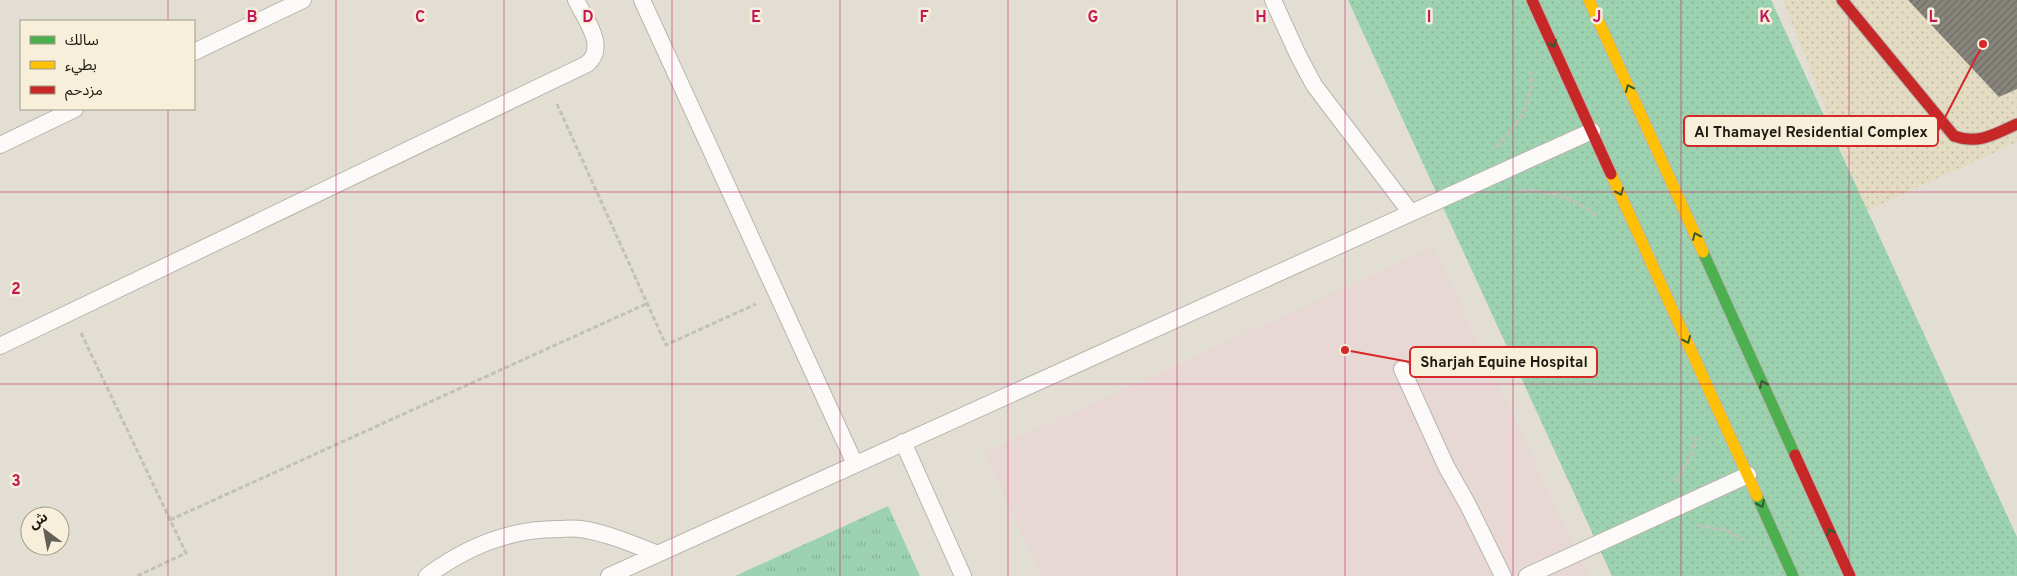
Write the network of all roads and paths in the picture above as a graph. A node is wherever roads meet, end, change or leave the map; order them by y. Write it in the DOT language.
graph roads {
  1 [pos="303,0"];
  2 [pos="576,0"];
  3 [pos="642,0"];
  4 [pos="1273,0"];
  5 [pos="1532,0"];
  6 [pos="1589,0"];
  7 [pos="1842,0"];
  8 [pos="195,52"];
  9 [pos="1530,64"];
  10 [pos="548,82"];
  11 [pos="74,110"];
  12 [pos="2017,124"];
  13 [pos="1592,131"];
  14 [pos="0,145"];
  15 [pos="1502,172"];
  16 [pos="1411,213"];
  17 [pos="1598,217"];
  18 [pos="777,294"];
  19 [pos="648,303"];
  20 [pos="71,312"];
  21 [pos="0,346"];
  22 [pos="1402,368"];
  23 [pos="1697,434"];
  24 [pos="903,442"];
  25 [pos="855,464"];
  26 [pos="1748,475"];
  27 [pos="1672,510"];
  28 [pos="170,520"];
  29 [pos="1749,543"];
  30 [pos="658,554"];
  31 [pos="137,576"];
  32 [pos="427,576"];
  33 [pos="609,576"];
  34 [pos="963,576"];
  35 [pos="1503,576"];
  36 [pos="1527,576"];
  37 [pos="1794,576"];
  38 [pos="1850,576"];
  1 -- 8 [label="lane"];
  2 -- 10 [label="lane"];
  3 -- 18 [label="lane"];
  4 -- 16 [label="lane"];
  5 -- 13 [label="street, one-way"];
  38 -- 6 [label="street, one-way"];
  7 -- 12 [label="street"];
  9 -- 15 [label="path"];
  10 -- 19 [label="path"];
  10 -- 20 [label="lane"];
  11 -- 14 [label="lane"];
  13 -- 15 [label="lane"];
  13 -- 26 [label="street, one-way"];
  15 -- 16 [label="lane"];
  15 -- 17 [label="path"];
  16 -- 24 [label="lane"];
  18 -- 19 [label="path"];
  18 -- 25 [label="lane"];
  19 -- 28 [label="path"];
  20 -- 21 [label="lane"];
  20 -- 28 [label="path"];
  22 -- 35 [label="lane"];
  23 -- 27 [label="path"];
  24 -- 25 [label="lane"];
  24 -- 34 [label="lane"];
  25 -- 30 [label="lane"];
  26 -- 27 [label="lane"];
  26 -- 37 [label="street, one-way"];
  27 -- 29 [label="path"];
  27 -- 36 [label="lane"];
  28 -- 31 [label="path"];
  30 -- 32 [label="lane"];
  30 -- 33 [label="lane"];
}
